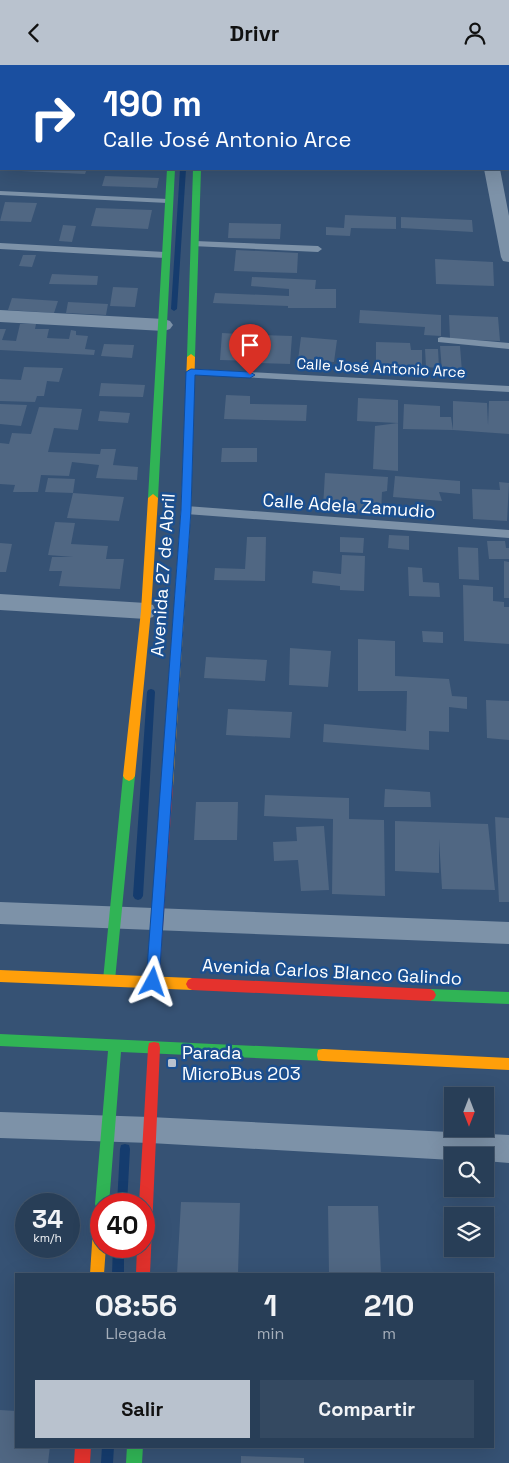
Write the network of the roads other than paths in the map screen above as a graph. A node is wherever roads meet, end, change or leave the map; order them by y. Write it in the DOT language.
graph roads {
  1 [pos="170,170"];
  2 [pos="197,170"];
  3 [pos="492,170"];
  4 [pos="0,193"];
  5 [pos="168,201"];
  6 [pos="195,244"];
  7 [pos="0,246"];
  8 [pos="318,249"];
  9 [pos="165,255"];
  10 [pos="509,257"];
  11 [pos="0,315"];
  12 [pos="164,325"];
  13 [pos="441,340"];
  14 [pos="509,346"];
  15 [pos="191,372"];
  16 [pos="509,389"];
  17 [pos="186,510"];
  18 [pos="509,534"];
  19 [pos="0,602"];
  20 [pos="146,611"];
  21 [pos="0,913"];
  22 [pos="116,917"];
  23 [pos="158,919"];
  24 [pos="509,933"];
  25 [pos="0,976"];
  26 [pos="110,980"];
  27 [pos="153,982"];
  28 [pos="509,998"];
  29 [pos="0,1041"];
  30 [pos="115,1046"];
  31 [pos="154,1048"];
  32 [pos="509,1064"];
  33 [pos="0,1125"];
  34 [pos="108,1130"];
  35 [pos="150,1130"];
  36 [pos="509,1149"];
  37 [pos="103,1193"];
  38 [pos="98,1258"];
  39 [pos="97,1273"];
  40 [pos="143,1273"];
  41 [pos="83,1448"];
  42 [pos="135,1448"];
  43 [pos="82,1463"];
  44 [pos="134,1463"];
  1 -- 5 [label="main road, Avenida 27 de Abril"];
  2 -- 6 [label="main road, Avenida 27 de Abril"];
  3 -- 10 [label="street"];
  4 -- 5 [label="lane"];
  5 -- 9 [label="main road, Avenida 27 de Abril"];
  6 -- 8 [label="lane"];
  6 -- 15 [label="main road, Avenida 27 de Abril"];
  7 -- 9 [label="lane"];
  9 -- 12 [label="main road, Avenida 27 de Abril"];
  11 -- 12 [label="street"];
  12 -- 20 [label="main road, Avenida 27 de Abril"];
  13 -- 14 [label="lane"];
  15 -- 16 [label="lane, Calle José Antonio Arce"];
  15 -- 17 [label="main road, Avenida 27 de Abril"];
  17 -- 18 [label="lane, Calle Adela Zamudio"];
  17 -- 23 [label="main road, Avenida 27 de Abril"];
  19 -- 20 [label="street"];
  20 -- 22 [label="main road, Avenida 27 de Abril"];
  21 -- 22 [label="street"];
  22 -- 23 [label="street"];
  22 -- 26 [label="main road, Avenida 27 de Abril"];
  23 -- 24 [label="street"];
  23 -- 27 [label="main road, Avenida 27 de Abril"];
  25 -- 26 [label="main road"];
  26 -- 27 [label="main road, Avenida Carlos Blanco Galindo"];
  27 -- 28 [label="main road, Avenida Carlos Blanco Galindo"];
  29 -- 30 [label="main road"];
  30 -- 31 [label="main road"];
  30 -- 34 [label="main road"];
  31 -- 32 [label="main road"];
  31 -- 35 [label="main road"];
  33 -- 34 [label="street"];
  34 -- 35 [label="street"];
  34 -- 37 [label="main road"];
  35 -- 36 [label="street"];
  35 -- 40 [label="main road"];
  38 -- 39 [label="main road"];
  41 -- 43 [label="main road"];
  42 -- 44 [label="main road"];
}
